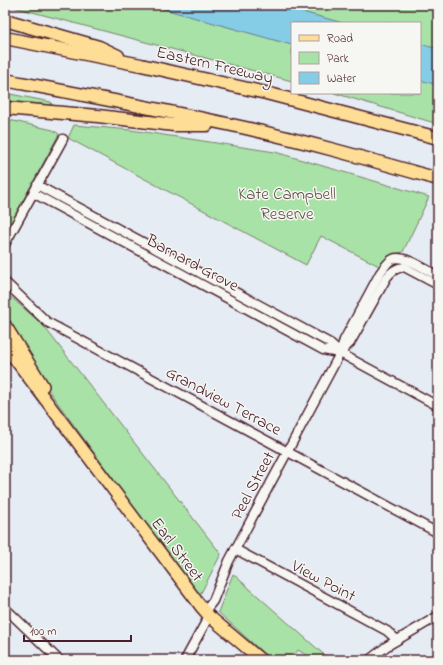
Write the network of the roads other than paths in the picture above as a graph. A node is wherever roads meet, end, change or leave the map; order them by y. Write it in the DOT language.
graph roads {
  1 [pos="5,20"];
  2 [pos="5,38"];
  3 [pos="141,65"];
  4 [pos="5,80"];
  5 [pos="5,108"];
  6 [pos="229,124"];
  7 [pos="438,138"];
  8 [pos="63,139"];
  9 [pos="438,178"];
  10 [pos="37,186"];
  11 [pos="33,193"];
  12 [pos="5,244"];
  13 [pos="438,276"];
  14 [pos="5,282"];
  15 [pos="438,285"];
  16 [pos="5,325"];
  17 [pos="5,346"];
  18 [pos="340,353"];
  19 [pos="438,406"];
  20 [pos="81,446"];
  21 [pos="287,451"];
  22 [pos="438,533"];
  23 [pos="235,549"];
  24 [pos="5,608"];
  25 [pos="207,613"];
  26 [pos="438,616"];
  27 [pos="397,640"];
  28 [pos="55,659"];
  29 [pos="185,660"];
  30 [pos="261,660"];
  31 [pos="369,660"];
  1 -- 3 [label="highway"];
  2 -- 3 [label="highway, Eastern Freeway"];
  3 -- 7 [label="highway, Eastern Freeway"];
  4 -- 6 [label="highway"];
  5 -- 6 [label="highway"];
  6 -- 9 [label="highway"];
  8 -- 10 [label="street"];
  10 -- 11 [label="street"];
  10 -- 18 [label="street, Barnard Grove"];
  11 -- 12 [label="street"];
  11 -- 18 [label="street, Barnard Grove"];
  13 -- 18 [label="street, Peel Street"];
  14 -- 21 [label="street, Grandview Terrace"];
  15 -- 18 [label="street, Peel Street"];
  16 -- 20 [label="main road, Earl Street"];
  17 -- 20 [label="main road, Earl Street"];
  18 -- 19 [label="street, Barnard Grove"];
  18 -- 21 [label="street, Peel Street"];
  20 -- 25 [label="main road, Earl Street"];
  21 -- 22 [label="street, Grandview Terrace"];
  21 -- 23 [label="street, Peel Street"];
  23 -- 25 [label="street, Peel Street"];
  23 -- 27 [label="street, View Point"];
  24 -- 28 [label="street"];
  25 -- 29 [label="street, Peel Street"];
  25 -- 30 [label="main road, Earl Street"];
  26 -- 27 [label="street"];
  27 -- 31 [label="street"];
}
